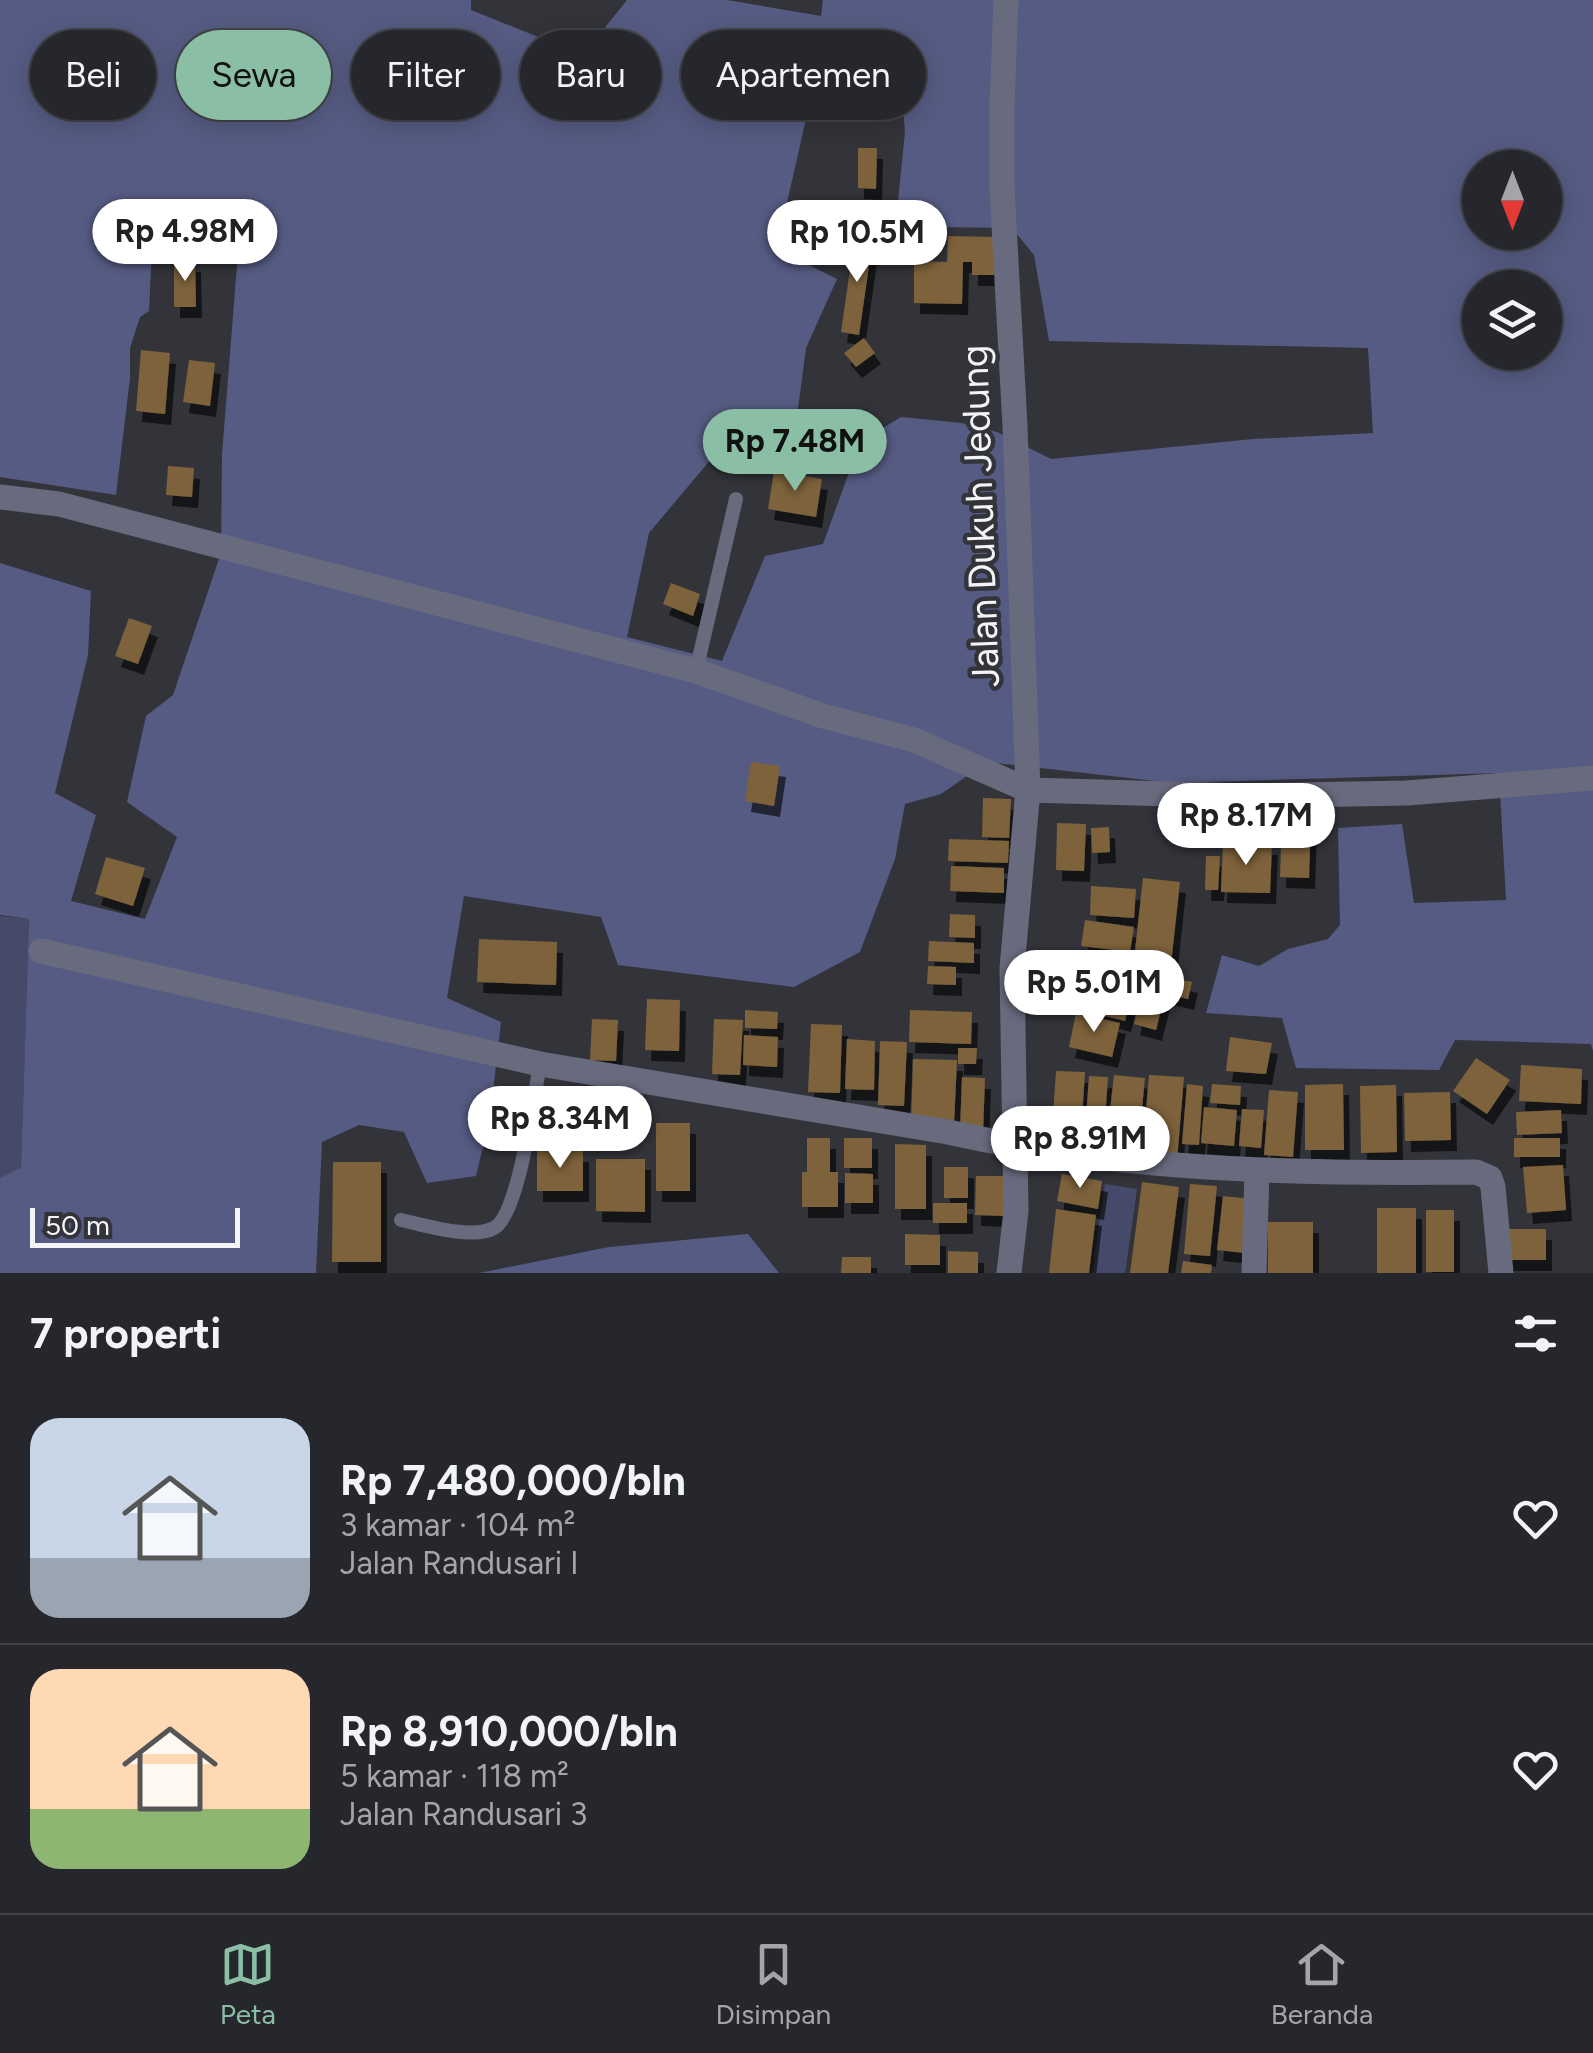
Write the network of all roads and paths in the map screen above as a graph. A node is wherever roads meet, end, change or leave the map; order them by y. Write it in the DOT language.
graph roads {
  1 [pos="1006,0"];
  2 [pos="0,496"];
  3 [pos="736,499"];
  4 [pos="696,671"];
  5 [pos="1593,778"];
  6 [pos="1028,790"];
  7 [pos="41,951"];
  8 [pos="540,1064"];
  9 [pos="1015,1147"];
  10 [pos="1256,1171"];
  11 [pos="401,1220"];
  12 [pos="1009,1273"];
  13 [pos="1254,1273"];
  14 [pos="1500,1273"];
  1 -- 6 [label="street, Jalan Dukuh Jedung"];
  2 -- 4 [label="street"];
  3 -- 4 [label="lane"];
  4 -- 6 [label="street"];
  5 -- 6 [label="street"];
  6 -- 9 [label="street, Jalan Dukuh Jedung"];
  7 -- 8 [label="street"];
  8 -- 9 [label="street"];
  8 -- 11 [label="lane"];
  9 -- 10 [label="street"];
  9 -- 12 [label="street, Jalan Dukuh Jedung"];
  10 -- 13 [label="street"];
  10 -- 14 [label="street"];
}
